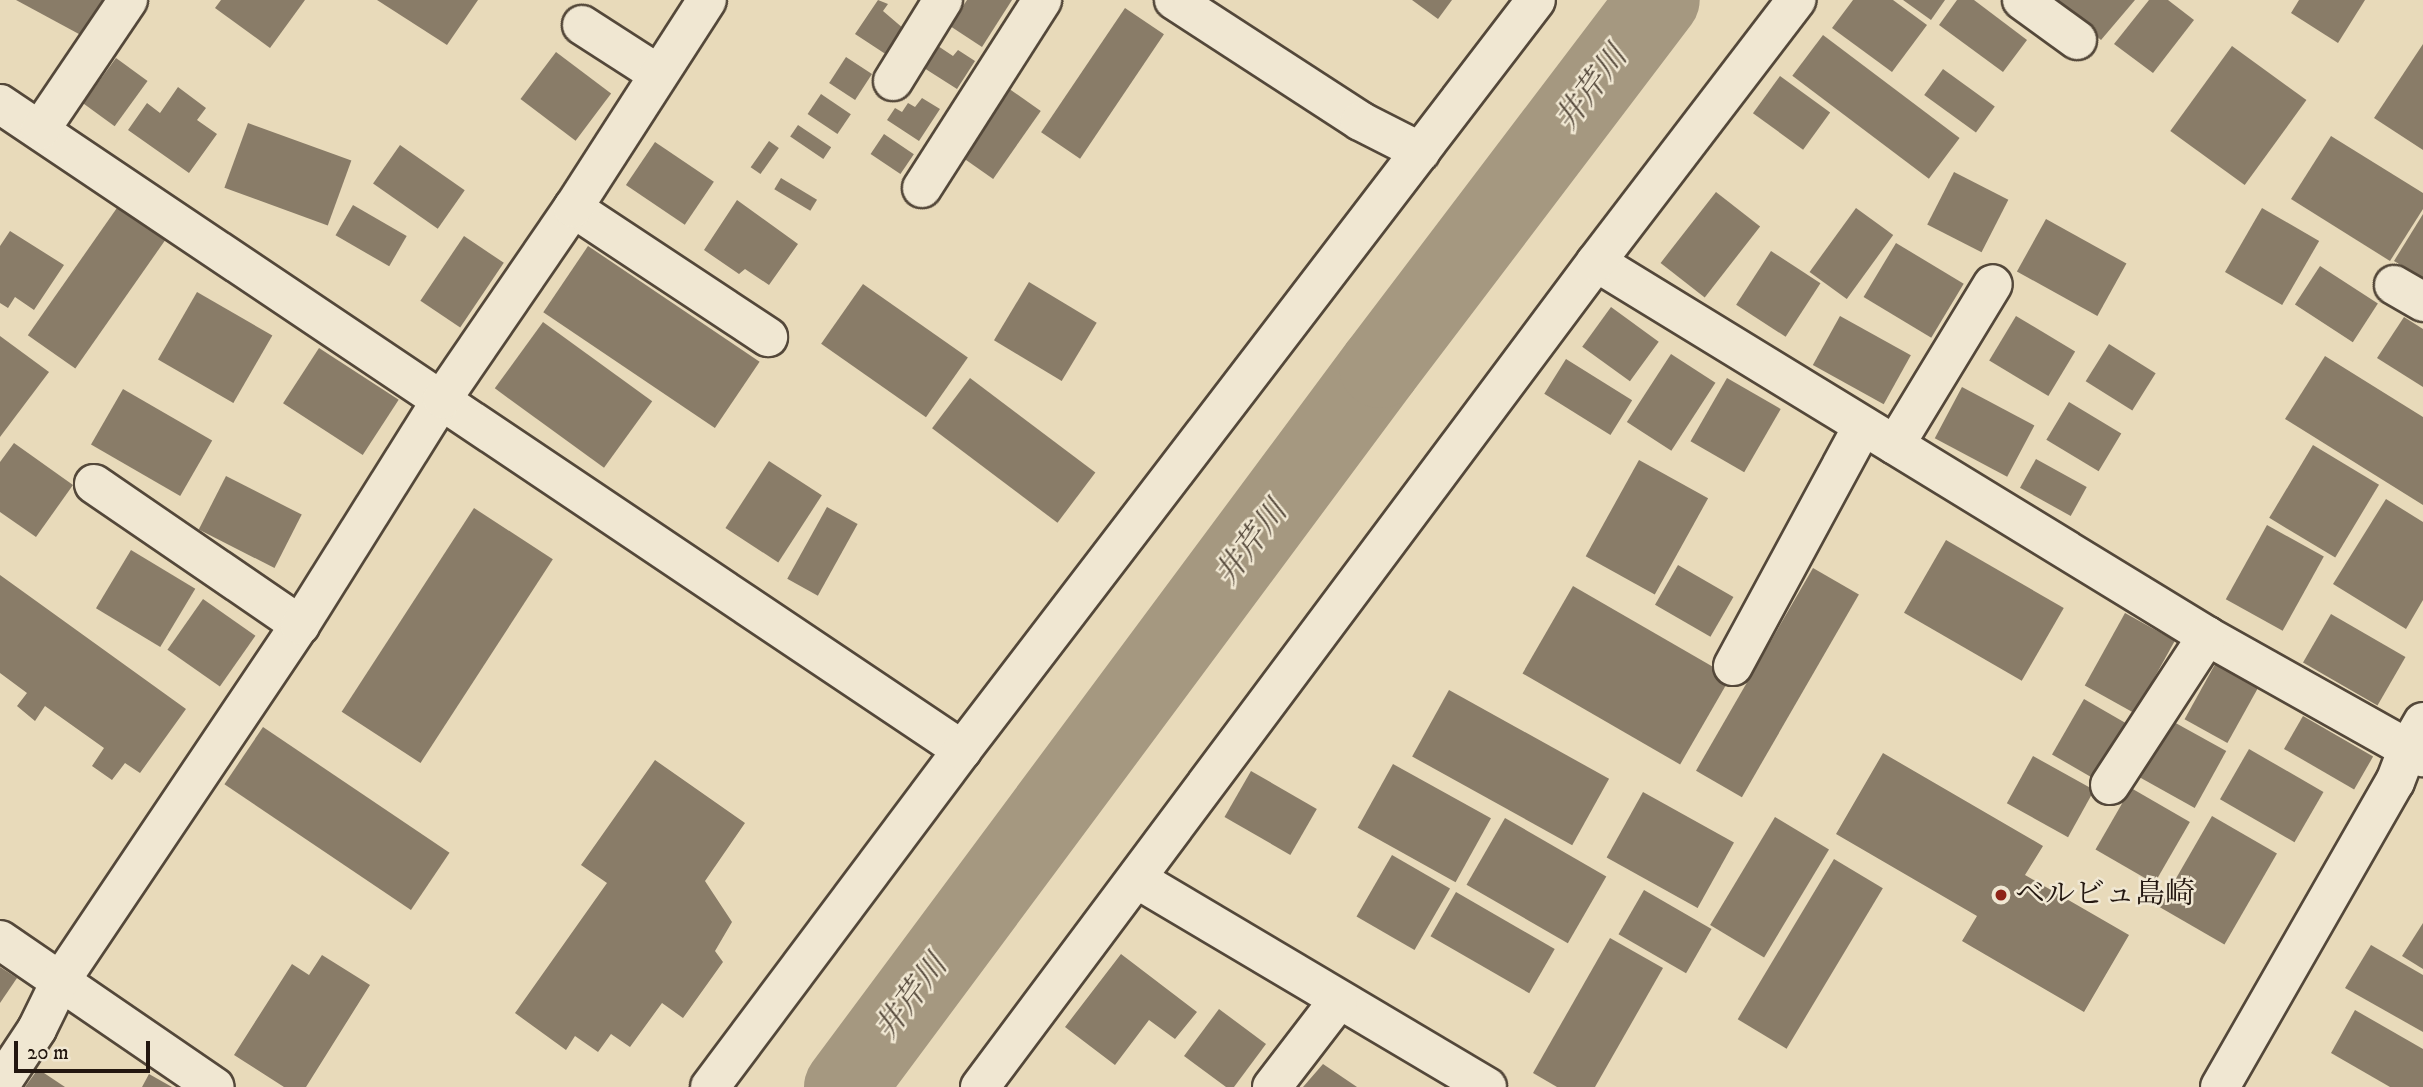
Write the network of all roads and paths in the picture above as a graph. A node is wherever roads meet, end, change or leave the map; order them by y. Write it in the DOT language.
graph roads {
  1 [pos="128,0"];
  2 [pos="707,0"];
  3 [pos="943,0"];
  4 [pos="1042,0"];
  5 [pos="1174,0"];
  6 [pos="1536,0"];
  7 [pos="1796,0"];
  8 [pos="2022,0"];
  9 [pos="582,25"];
  10 [pos="2077,40"];
  11 [pos="658,74"];
  12 [pos="893,81"];
  13 [pos="0,104"];
  14 [pos="40,130"];
  15 [pos="1421,152"];
  16 [pos="922,188"];
  17 [pos="573,208"];
  18 [pos="1596,262"];
  19 [pos="1993,284"];
  20 [pos="768,337"];
  21 [pos="442,399"];
  22 [pos="1879,436"];
  23 [pos="94,484"];
  24 [pos="299,625"];
  25 [pos="2207,636"];
  26 [pos="1733,666"];
  27 [pos="2418,742"];
  28 [pos="962,750"];
  29 [pos="2110,785"];
  30 [pos="1137,879"];
  31 [pos="0,940"];
  32 [pos="61,980"];
  33 [pos="1338,1000"];
  34 [pos="0,1086"];
  35 [pos="215,1087"];
  36 [pos="710,1087"];
  37 [pos="980,1087"];
  38 [pos="1272,1087"];
  39 [pos="1487,1087"];
  40 [pos="2220,1087"];
  1 -- 14 [label="street"];
  2 -- 11 [label="street"];
  3 -- 12 [label="street"];
  4 -- 16 [label="street"];
  5 -- 15 [label="street"];
  6 -- 15 [label="street"];
  7 -- 18 [label="street"];
  8 -- 10 [label="street"];
  9 -- 11 [label="street"];
  11 -- 17 [label="street"];
  13 -- 14 [label="street"];
  14 -- 21 [label="street"];
  15 -- 28 [label="street"];
  17 -- 20 [label="street"];
  17 -- 21 [label="street"];
  18 -- 22 [label="street"];
  18 -- 30 [label="street"];
  19 -- 22 [label="street"];
  21 -- 24 [label="street"];
  21 -- 28 [label="street"];
  22 -- 25 [label="street"];
  22 -- 26 [label="street"];
  23 -- 24 [label="street"];
  24 -- 32 [label="street"];
  25 -- 27 [label="street"];
  25 -- 29 [label="street"];
  27 -- 40 [label="street"];
  28 -- 36 [label="street"];
  30 -- 33 [label="street"];
  30 -- 37 [label="street"];
  31 -- 32 [label="street"];
  32 -- 34 [label="street"];
  32 -- 35 [label="street"];
  33 -- 38 [label="street"];
  33 -- 39 [label="street"];
}
